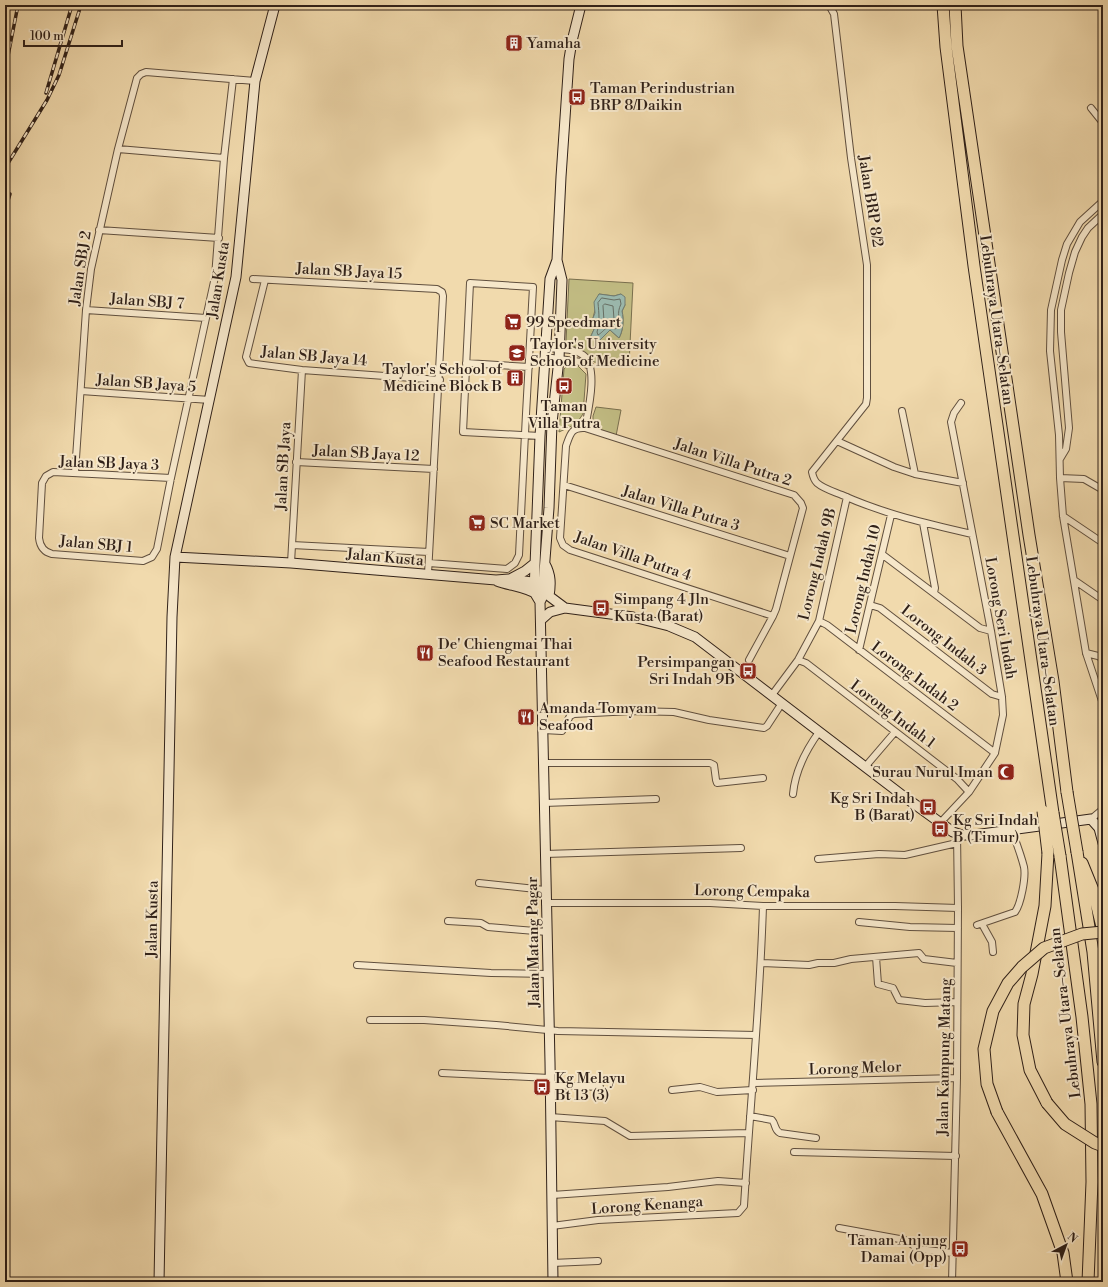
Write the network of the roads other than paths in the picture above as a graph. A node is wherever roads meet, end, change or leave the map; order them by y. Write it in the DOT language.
graph roads {
  1 [pos="275,5"];
  2 [pos="581,5"];
  3 [pos="829,5"];
  4 [pos="943,5"];
  5 [pos="955,5"];
  6 [pos="233,79"];
  7 [pos="254,81"];
  8 [pos="1091,108"];
  9 [pos="1103,123"];
  10 [pos="118,149"];
  11 [pos="224,158"];
  12 [pos="1103,201"];
  13 [pos="1103,214"];
  14 [pos="99,230"];
  15 [pos="219,238"];
  16 [pos="557,260"];
  17 [pos="253,279"];
  18 [pos="265,280"];
  19 [pos="86,310"];
  20 [pos="206,318"];
  21 [pos="545,353"];
  22 [pos="559,354"];
  23 [pos="466,363"];
  24 [pos="590,366"];
  25 [pos="529,367"];
  26 [pos="302,370"];
  27 [pos="440,380"];
  28 [pos="81,391"];
  29 [pos="189,399"];
  30 [pos="210,400"];
  31 [pos="961,403"];
  32 [pos="902,411"];
  33 [pos="585,428"];
  34 [pos="525,435"];
  35 [pos="540,436"];
  36 [pos="837,441"];
  37 [pos="1059,460"];
  38 [pos="296,462"];
  39 [pos="434,469"];
  40 [pos="75,473"];
  41 [pos="915,474"];
  42 [pos="46,476"];
  43 [pos="171,478"];
  44 [pos="1060,478"];
  45 [pos="963,484"];
  46 [pos="564,485"];
  47 [pos="1103,490"];
  48 [pos="847,497"];
  49 [pos="549,508"];
  50 [pos="891,515"];
  51 [pos="536,516"];
  52 [pos="1063,516"];
  53 [pos="923,523"];
  54 [pos="972,534"];
  55 [pos="1103,544"];
  56 [pos="292,545"];
  57 [pos="429,552"];
  58 [pos="882,554"];
  59 [pos="790,556"];
  60 [pos="176,557"];
  61 [pos="291,563"];
  62 [pos="429,563"];
  63 [pos="540,563"];
  64 [pos="451,565"];
  65 [pos="428,574"];
  66 [pos="450,576"];
  67 [pos="509,579"];
  68 [pos="496,580"];
  69 [pos="1074,580"];
  70 [pos="540,593"];
  71 [pos="934,593"];
  72 [pos="1103,600"];
  73 [pos="870,605"];
  74 [pos="562,608"];
  75 [pos="773,616"];
  76 [pos="541,620"];
  77 [pos="819,621"];
  78 [pos="991,632"];
  79 [pos="859,650"];
  80 [pos="1086,653"];
  81 [pos="1103,658"];
  82 [pos="749,660"];
  83 [pos="798,660"];
  84 [pos="772,695"];
  85 [pos="1002,697"];
  86 [pos="782,703"];
  87 [pos="1103,704"];
  88 [pos="543,730"];
  89 [pos="819,732"];
  90 [pos="895,732"];
  91 [pos="995,753"];
  92 [pos="544,763"];
  93 [pos="866,767"];
  94 [pos="763,778"];
  95 [pos="969,792"];
  96 [pos="794,794"];
  97 [pos="656,798"];
  98 [pos="544,803"];
  99 [pos="1103,809"];
  100 [pos="1048,812"];
  101 [pos="1092,819"];
  102 [pos="940,822"];
  103 [pos="1012,830"];
  104 [pos="957,833"];
  105 [pos="1103,843"];
  106 [pos="957,844"];
  107 [pos="741,848"];
  108 [pos="1077,852"];
  109 [pos="545,854"];
  110 [pos="818,859"];
  111 [pos="479,882"];
  112 [pos="545,890"];
  113 [pos="545,903"];
  114 [pos="763,906"];
  115 [pos="958,908"];
  116 [pos="448,921"];
  117 [pos="859,922"];
  118 [pos="958,928"];
  119 [pos="1103,931"];
  120 [pos="547,932"];
  121 [pos="993,952"];
  122 [pos="876,957"];
  123 [pos="761,963"];
  124 [pos="957,963"];
  125 [pos="357,966"];
  126 [pos="548,974"];
  127 [pos="957,1002"];
  128 [pos="370,1020"];
  129 [pos="549,1029"];
  130 [pos="756,1035"];
  131 [pos="1103,1062"];
  132 [pos="442,1073"];
  133 [pos="957,1078"];
  134 [pos="550,1081"];
  135 [pos="754,1083"];
  136 [pos="600,1087"];
  137 [pos="672,1090"];
  138 [pos="753,1090"];
  139 [pos="750,1116"];
  140 [pos="550,1117"];
  141 [pos="748,1133"];
  142 [pos="816,1138"];
  143 [pos="1103,1146"];
  144 [pos="794,1152"];
  145 [pos="956,1156"];
  146 [pos="746,1183"];
  147 [pos="552,1195"];
  148 [pos="552,1226"];
  149 [pos="840,1228"];
  150 [pos="952,1253"];
  151 [pos="598,1261"];
  152 [pos="552,1263"];
  153 [pos="159,1282"];
  154 [pos="553,1282"];
  155 [pos="952,1282"];
  156 [pos="1067,1282"];
  157 [pos="1088,1282"];
  1 -- 7 [label="street, Jalan Kusta"];
  2 -- 16 [label="street"];
  3 -- 36 [label="street, Jalan BRP 8/2"];
  4 -- 100 [label="highway, Lebuhraya Utara–Selatan"];
  5 -- 108 [label="highway, Lebuhraya Utara–Selatan, bridge"];
  6 -- 7 [label="street"];
  6 -- 10 [label="street, Jalan SBJ 2"];
  6 -- 11 [label="street"];
  7 -- 30 [label="street, Jalan Kusta"];
  8 -- 9 [label="street"];
  10 -- 11 [label="street"];
  10 -- 14 [label="street, Jalan SBJ 2"];
  11 -- 15 [label="street"];
  12 -- 37 [label="street"];
  13 -- 37 [label="street"];
  14 -- 15 [label="street"];
  14 -- 19 [label="street, Jalan SBJ 2"];
  15 -- 20 [label="street"];
  16 -- 21 [label="street"];
  16 -- 22 [label="street"];
  17 -- 18 [label="street, Jalan SB Jaya 15"];
  18 -- 26 [label="street, Jalan SB Jaya 14"];
  18 -- 27 [label="street, Jalan SB Jaya 15"];
  19 -- 20 [label="street, Jalan SBJ 7"];
  19 -- 28 [label="street, Jalan SBJ 2"];
  20 -- 29 [label="street"];
  21 -- 22 [label="street"];
  21 -- 22 [label="street"];
  21 -- 35 [label="street"];
  22 -- 24 [label="street"];
  22 -- 24 [label="street"];
  22 -- 49 [label="street"];
  23 -- 25 [label="street"];
  23 -- 25 [label="street"];
  23 -- 34 [label="street"];
  24 -- 33 [label="street"];
  25 -- 34 [label="street"];
  26 -- 27 [label="street, Jalan SB Jaya 14"];
  26 -- 38 [label="street, Jalan SB Jaya"];
  27 -- 39 [label="street"];
  28 -- 29 [label="street, Jalan SB Jaya 5"];
  28 -- 40 [label="street, Jalan SBJ 2"];
  29 -- 30 [label="street, Jalan SB Jaya 5"];
  29 -- 43 [label="street"];
  30 -- 60 [label="street, Jalan Kusta"];
  31 -- 45 [label="street, Lorong Seri Indah"];
  32 -- 41 [label="street"];
  33 -- 46 [label="street, Jalan Villa Putra 4"];
  33 -- 59 [label="street, Jalan Villa Putra 2"];
  34 -- 35 [label="street"];
  34 -- 64 [label="street"];
  35 -- 51 [label="street"];
  36 -- 41 [label="street"];
  36 -- 48 [label="street"];
  37 -- 44 [label="street"];
  38 -- 39 [label="street, Jalan SB Jaya 12"];
  38 -- 56 [label="street, Jalan SB Jaya"];
  39 -- 57 [label="street"];
  40 -- 42 [label="street, Jalan SB Jaya 3"];
  40 -- 43 [label="street, Jalan SB Jaya 3"];
  41 -- 45 [label="street"];
  42 -- 43 [label="street, Jalan SBJ 1"];
  44 -- 47 [label="street"];
  44 -- 52 [label="street"];
  45 -- 54 [label="street, Lorong Seri Indah"];
  46 -- 59 [label="street, Jalan Villa Putra 3"];
  46 -- 75 [label="street, Jalan Villa Putra 4"];
  48 -- 50 [label="street"];
  48 -- 77 [label="street, Lorong Indah 9B"];
  49 -- 51 [label="street"];
  49 -- 63 [label="street"];
  50 -- 53 [label="street"];
  50 -- 58 [label="street, Lorong Indah 10"];
  51 -- 63 [label="street"];
  52 -- 55 [label="street"];
  52 -- 69 [label="street"];
  53 -- 54 [label="street"];
  53 -- 71 [label="street"];
  54 -- 78 [label="street, Lorong Seri Indah"];
  56 -- 57 [label="street"];
  56 -- 61 [label="street, Jalan SB Jaya"];
  57 -- 62 [label="street"];
  58 -- 71 [label="street"];
  58 -- 73 [label="street, Lorong Indah 10"];
  59 -- 75 [label="street, Jalan Villa Putra 2"];
  60 -- 61 [label="street, Jalan Kusta"];
  60 -- 153 [label="street, Jalan Kusta"];
  61 -- 65 [label="street, Jalan Kusta"];
  62 -- 64 [label="street"];
  62 -- 65 [label="street"];
  63 -- 67 [label="street"];
  63 -- 70 [label="street"];
  63 -- 70 [label="street"];
  64 -- 66 [label="street"];
  65 -- 66 [label="street, Jalan Kusta"];
  66 -- 68 [label="street, Jalan Kusta"];
  67 -- 68 [label="street, Jalan Kusta"];
  67 -- 70 [label="street, Jalan Kusta"];
  68 -- 70 [label="street, Jalan Kusta"];
  69 -- 72 [label="street"];
  69 -- 80 [label="street"];
  70 -- 74 [label="street"];
  70 -- 76 [label="street, Jalan Matang Pagar"];
  71 -- 78 [label="street"];
  73 -- 79 [label="street, Lorong Indah 10"];
  73 -- 85 [label="street, Lorong Indah 3"];
  74 -- 76 [label="street"];
  74 -- 84 [label="street"];
  75 -- 82 [label="street, Jalan Villa Putra 2"];
  76 -- 88 [label="street, Jalan Matang Pagar"];
  77 -- 79 [label="street, Lorong Indah 2"];
  77 -- 83 [label="street, Lorong Indah 9B"];
  78 -- 85 [label="street, Lorong Seri Indah"];
  79 -- 91 [label="street, Lorong Indah 2"];
  80 -- 81 [label="street"];
  80 -- 87 [label="street"];
  83 -- 84 [label="street, Lorong Indah 9B"];
  83 -- 90 [label="street, Lorong Indah 1"];
  84 -- 86 [label="street"];
  85 -- 91 [label="street, Lorong Seri Indah"];
  86 -- 88 [label="street"];
  86 -- 89 [label="street"];
  88 -- 92 [label="street, Jalan Matang Pagar"];
  89 -- 93 [label="street"];
  89 -- 96 [label="street"];
  90 -- 93 [label="street"];
  90 -- 95 [label="street, Lorong Indah 1"];
  91 -- 95 [label="street, Lorong Seri Indah"];
  92 -- 94 [label="street"];
  92 -- 98 [label="street, Jalan Matang Pagar"];
  93 -- 102 [label="street"];
  95 -- 102 [label="street, Lorong Seri Indah"];
  97 -- 98 [label="street"];
  98 -- 109 [label="street, Jalan Matang Pagar"];
  99 -- 101 [label="street"];
  100 -- 143 [label="highway, bridge"];
  100 -- 157 [label="highway, Lebuhraya Utara–Selatan, bridge"];
  101 -- 103 [label="street"];
  101 -- 105 [label="street"];
  102 -- 104 [label="street"];
  103 -- 104 [label="street"];
  103 -- 121 [label="street"];
  104 -- 106 [label="street, Jalan Kampung Matang"];
  106 -- 110 [label="street"];
  106 -- 115 [label="street, Jalan Kampung Matang"];
  107 -- 109 [label="street"];
  108 -- 119 [label="highway"];
  108 -- 131 [label="highway, Lebuhraya Utara–Selatan"];
  109 -- 112 [label="street, Jalan Matang Pagar"];
  111 -- 112 [label="street"];
  112 -- 113 [label="street, Jalan Matang Pagar"];
  113 -- 114 [label="street, Lorong Cempaka"];
  113 -- 120 [label="street, Jalan Matang Pagar"];
  114 -- 115 [label="street, Lorong Cempaka"];
  114 -- 123 [label="street"];
  115 -- 118 [label="street, Jalan Kampung Matang"];
  116 -- 120 [label="street"];
  117 -- 118 [label="street"];
  118 -- 124 [label="street, Jalan Kampung Matang"];
  119 -- 156 [label="highway, bridge"];
  120 -- 126 [label="street, Jalan Matang Pagar"];
  122 -- 123 [label="street"];
  122 -- 124 [label="street"];
  122 -- 127 [label="street"];
  123 -- 130 [label="street"];
  124 -- 127 [label="street, Jalan Kampung Matang"];
  125 -- 126 [label="street"];
  126 -- 129 [label="street, Jalan Matang Pagar"];
  127 -- 133 [label="street, Jalan Kampung Matang"];
  128 -- 129 [label="street"];
  129 -- 130 [label="street"];
  129 -- 134 [label="street, Jalan Matang Pagar"];
  130 -- 135 [label="street"];
  132 -- 134 [label="street"];
  133 -- 135 [label="street, Lorong Melor"];
  133 -- 145 [label="street, Jalan Kampung Matang"];
  134 -- 136 [label="street"];
  134 -- 140 [label="street, Jalan Matang Pagar"];
  135 -- 138 [label="street"];
  137 -- 138 [label="street"];
  138 -- 139 [label="street"];
  139 -- 141 [label="street"];
  139 -- 142 [label="street"];
  140 -- 141 [label="street"];
  140 -- 147 [label="street, Jalan Matang Pagar"];
  141 -- 146 [label="street"];
  144 -- 145 [label="street"];
  145 -- 150 [label="street, Jalan Kampung Matang"];
  146 -- 147 [label="street"];
  146 -- 148 [label="street, Lorong Kenanga"];
  147 -- 148 [label="street, Jalan Matang Pagar"];
  148 -- 152 [label="street, Jalan Matang Pagar"];
  149 -- 150 [label="street"];
  150 -- 155 [label="street, Jalan Kampung Matang"];
  151 -- 152 [label="street"];
  152 -- 154 [label="street, Jalan Matang Pagar"];
}
